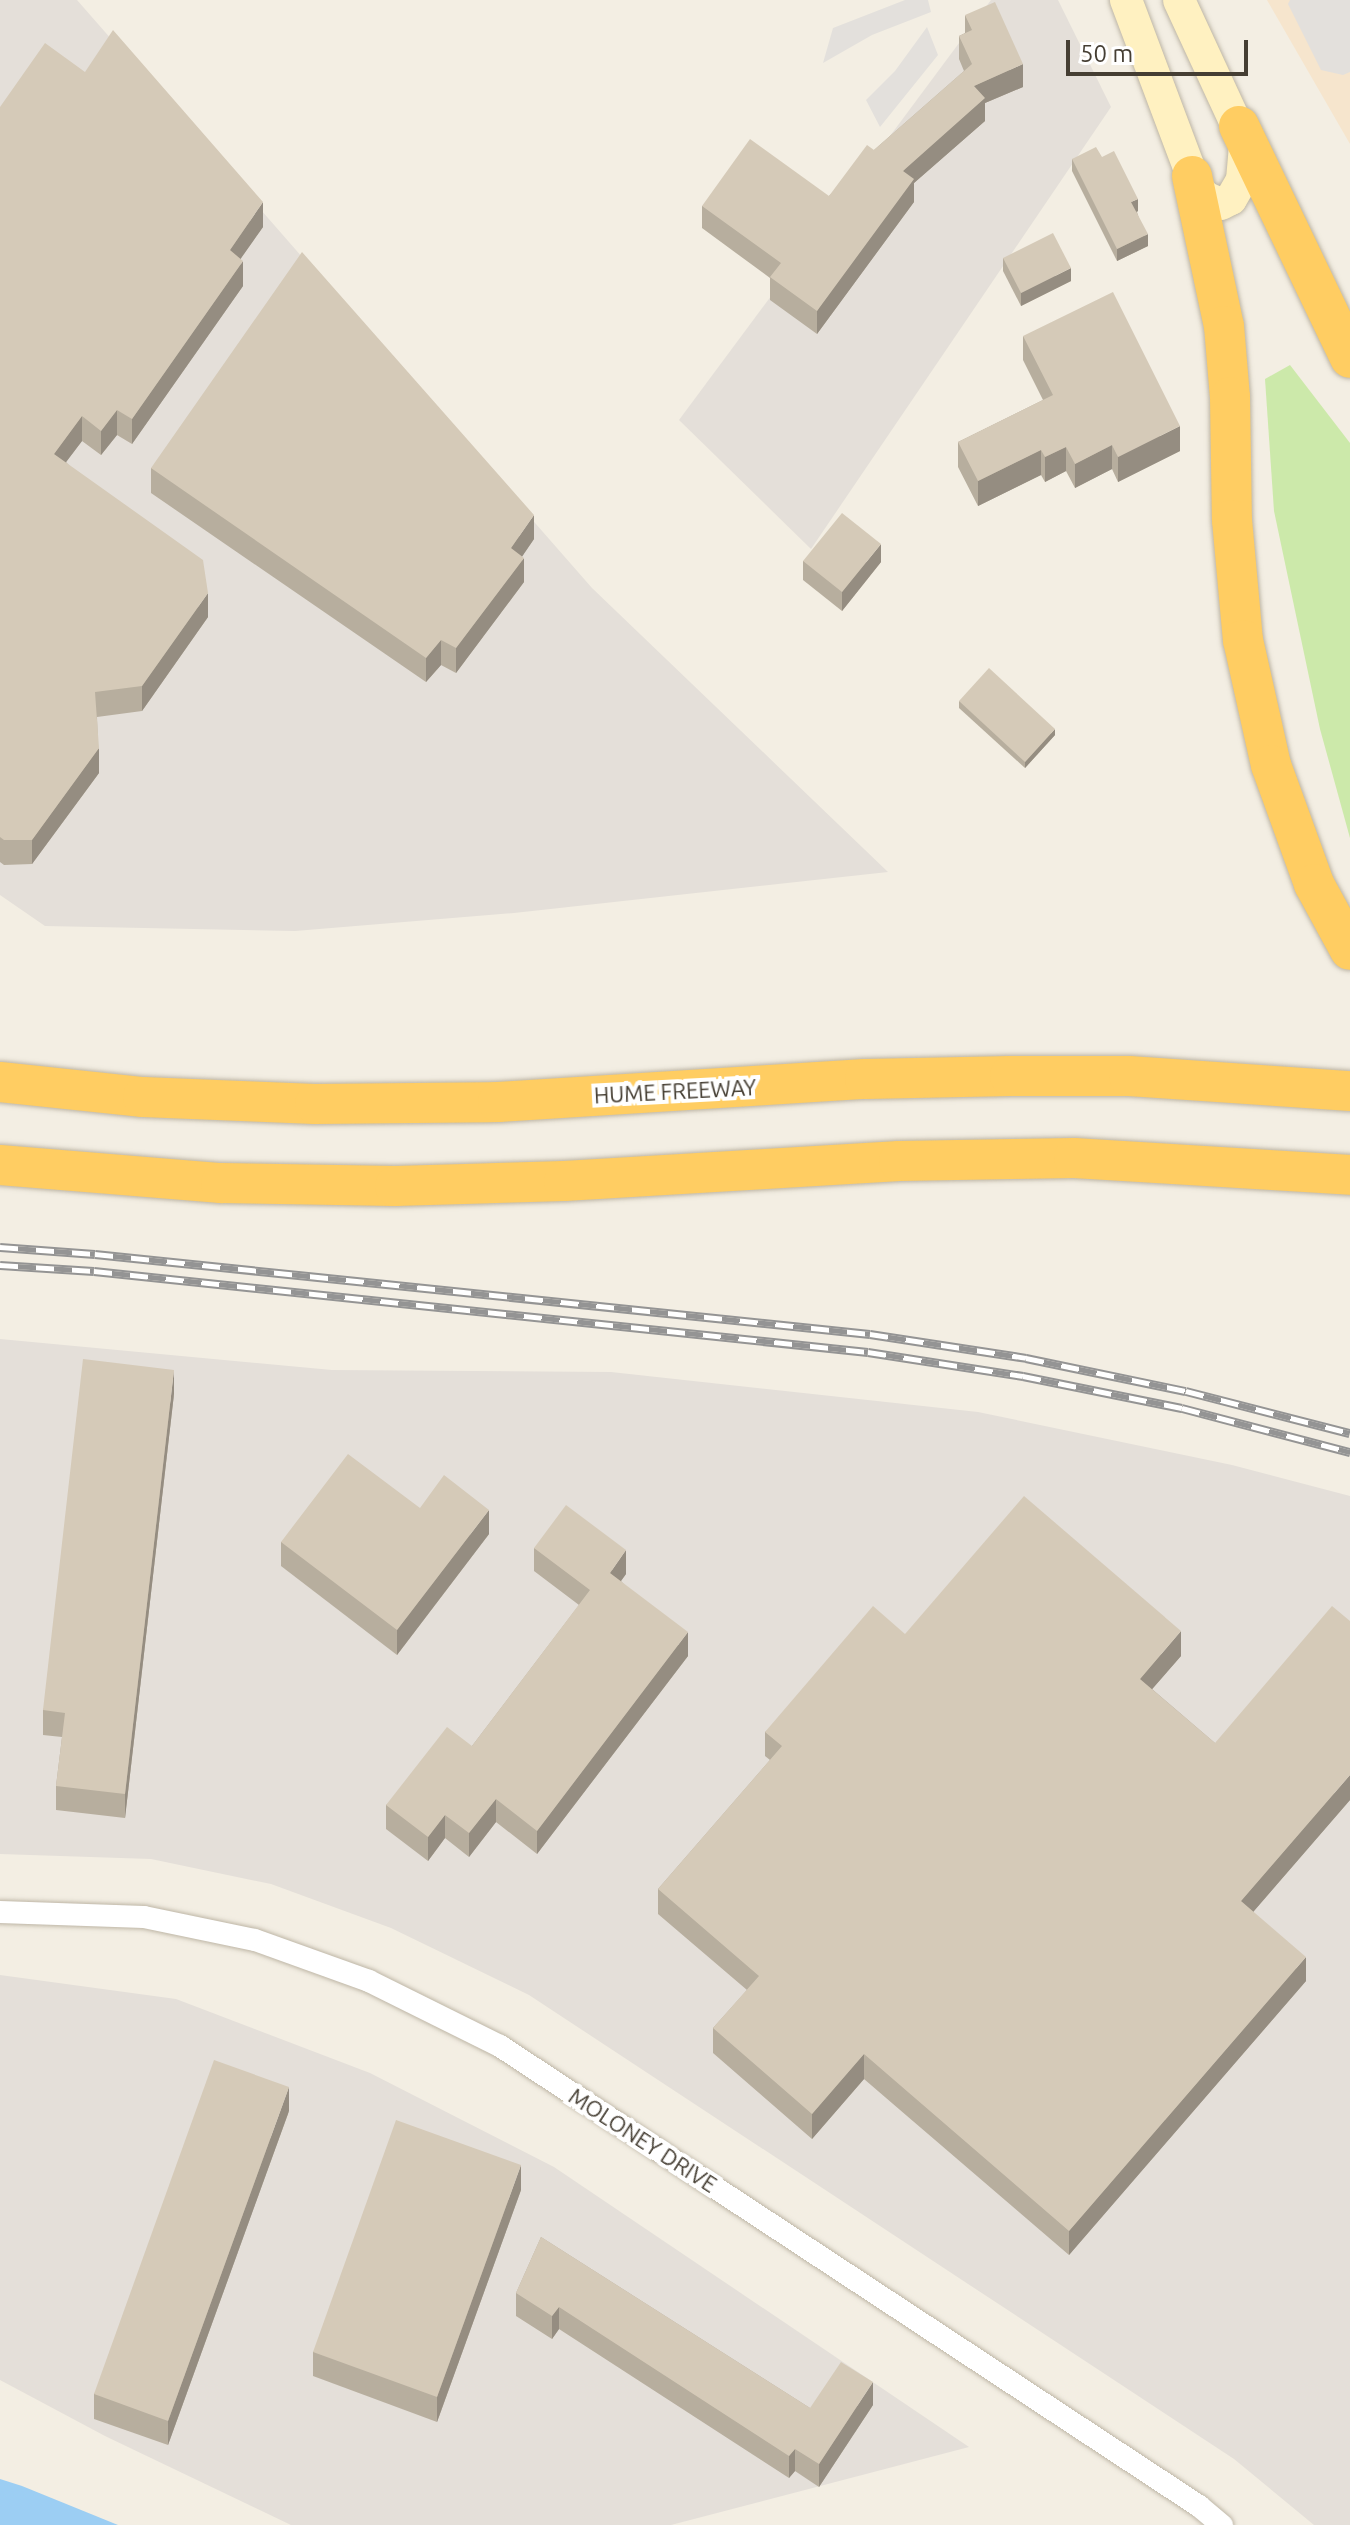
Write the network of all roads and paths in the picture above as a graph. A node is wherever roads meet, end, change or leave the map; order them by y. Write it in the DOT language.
graph roads {
  1 [pos="1126,0"];
  2 [pos="1179,0"];
  3 [pos="1239,126"];
  4 [pos="1192,176"];
  5 [pos="1350,358"];
  6 [pos="1350,950"];
  7 [pos="0,1082"];
  8 [pos="1350,1091"];
  9 [pos="0,1165"];
  10 [pos="1350,1175"];
  11 [pos="0,1912"];
  12 [pos="1222,2525"];
  1 -- 4 [label="main road"];
  2 -- 3 [label="main road"];
  3 -- 4 [label="main road"];
  3 -- 5 [label="highway"];
  4 -- 6 [label="highway"];
  7 -- 8 [label="highway, HUME FREEWAY"];
  9 -- 10 [label="highway"];
  11 -- 12 [label="street, MOLONEY DRIVE"];
}
